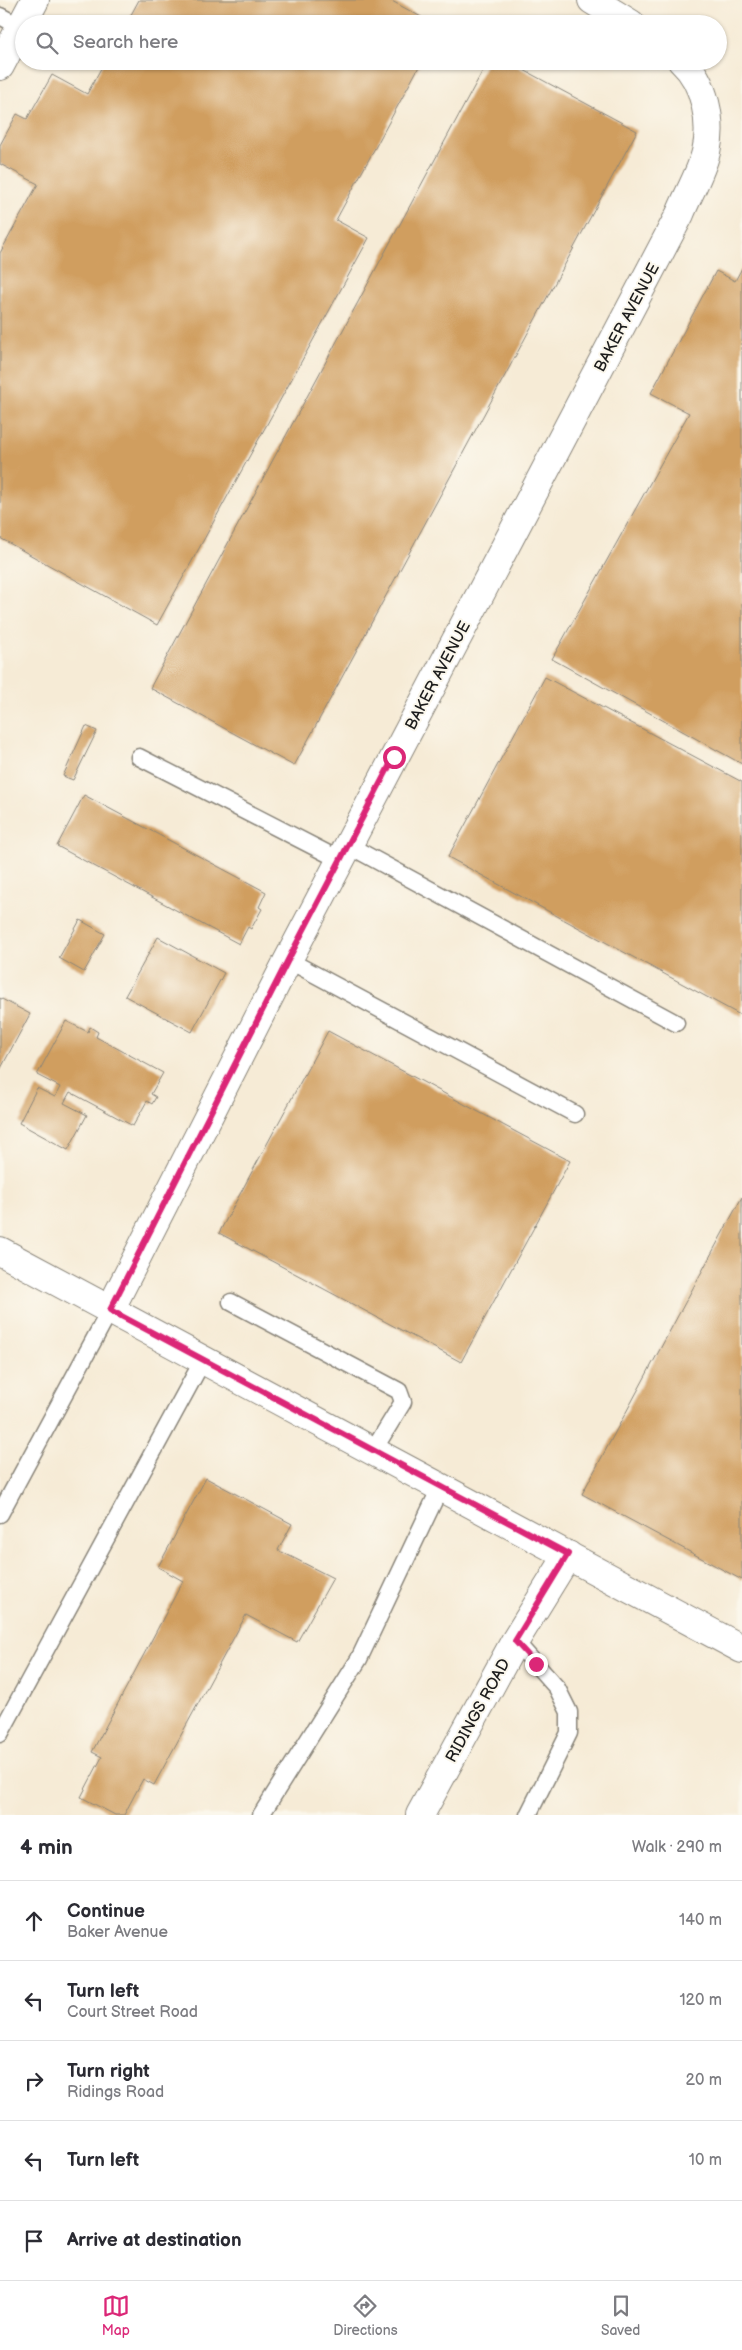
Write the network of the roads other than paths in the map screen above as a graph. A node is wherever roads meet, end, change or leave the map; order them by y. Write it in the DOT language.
graph roads {
  1 [pos="35,0"];
  2 [pos="592,0"];
  3 [pos="17,15"];
  4 [pos="616,15"];
  5 [pos="10,21"];
  6 [pos="0,66"];
  7 [pos="688,70"];
  8 [pos="140,757"];
  9 [pos="344,852"];
  10 [pos="288,960"];
  11 [pos="676,1023"];
  12 [pos="576,1114"];
  13 [pos="0,1250"];
  14 [pos="231,1302"];
  15 [pos="110,1310"];
  16 [pos="203,1360"];
  17 [pos="372,1451"];
  18 [pos="440,1488"];
  19 [pos="0,1514"];
  20 [pos="568,1554"];
  21 [pos="515,1641"];
  22 [pos="742,1648"];
  23 [pos="0,1734"];
  24 [pos="261,1815"];
  25 [pos="420,1815"];
  26 [pos="528,1815"];
  1 -- 3 [label="street"];
  2 -- 4 [label="street"];
  5 -- 6 [label="street"];
  7 -- 9 [label="street, BAKER AVENUE"];
  8 -- 9 [label="lane"];
  9 -- 10 [label="street, BAKER AVENUE"];
  9 -- 11 [label="lane"];
  10 -- 12 [label="lane"];
  10 -- 15 [label="street, BAKER AVENUE"];
  13 -- 15 [label="street"];
  14 -- 17 [label="lane"];
  15 -- 16 [label="street"];
  15 -- 19 [label="lane"];
  16 -- 17 [label="street"];
  16 -- 23 [label="lane"];
  17 -- 18 [label="street"];
  18 -- 20 [label="street"];
  18 -- 24 [label="lane"];
  20 -- 21 [label="street, RIDINGS ROAD"];
  20 -- 22 [label="street"];
  21 -- 25 [label="street, RIDINGS ROAD"];
  21 -- 26 [label="lane"];
}
